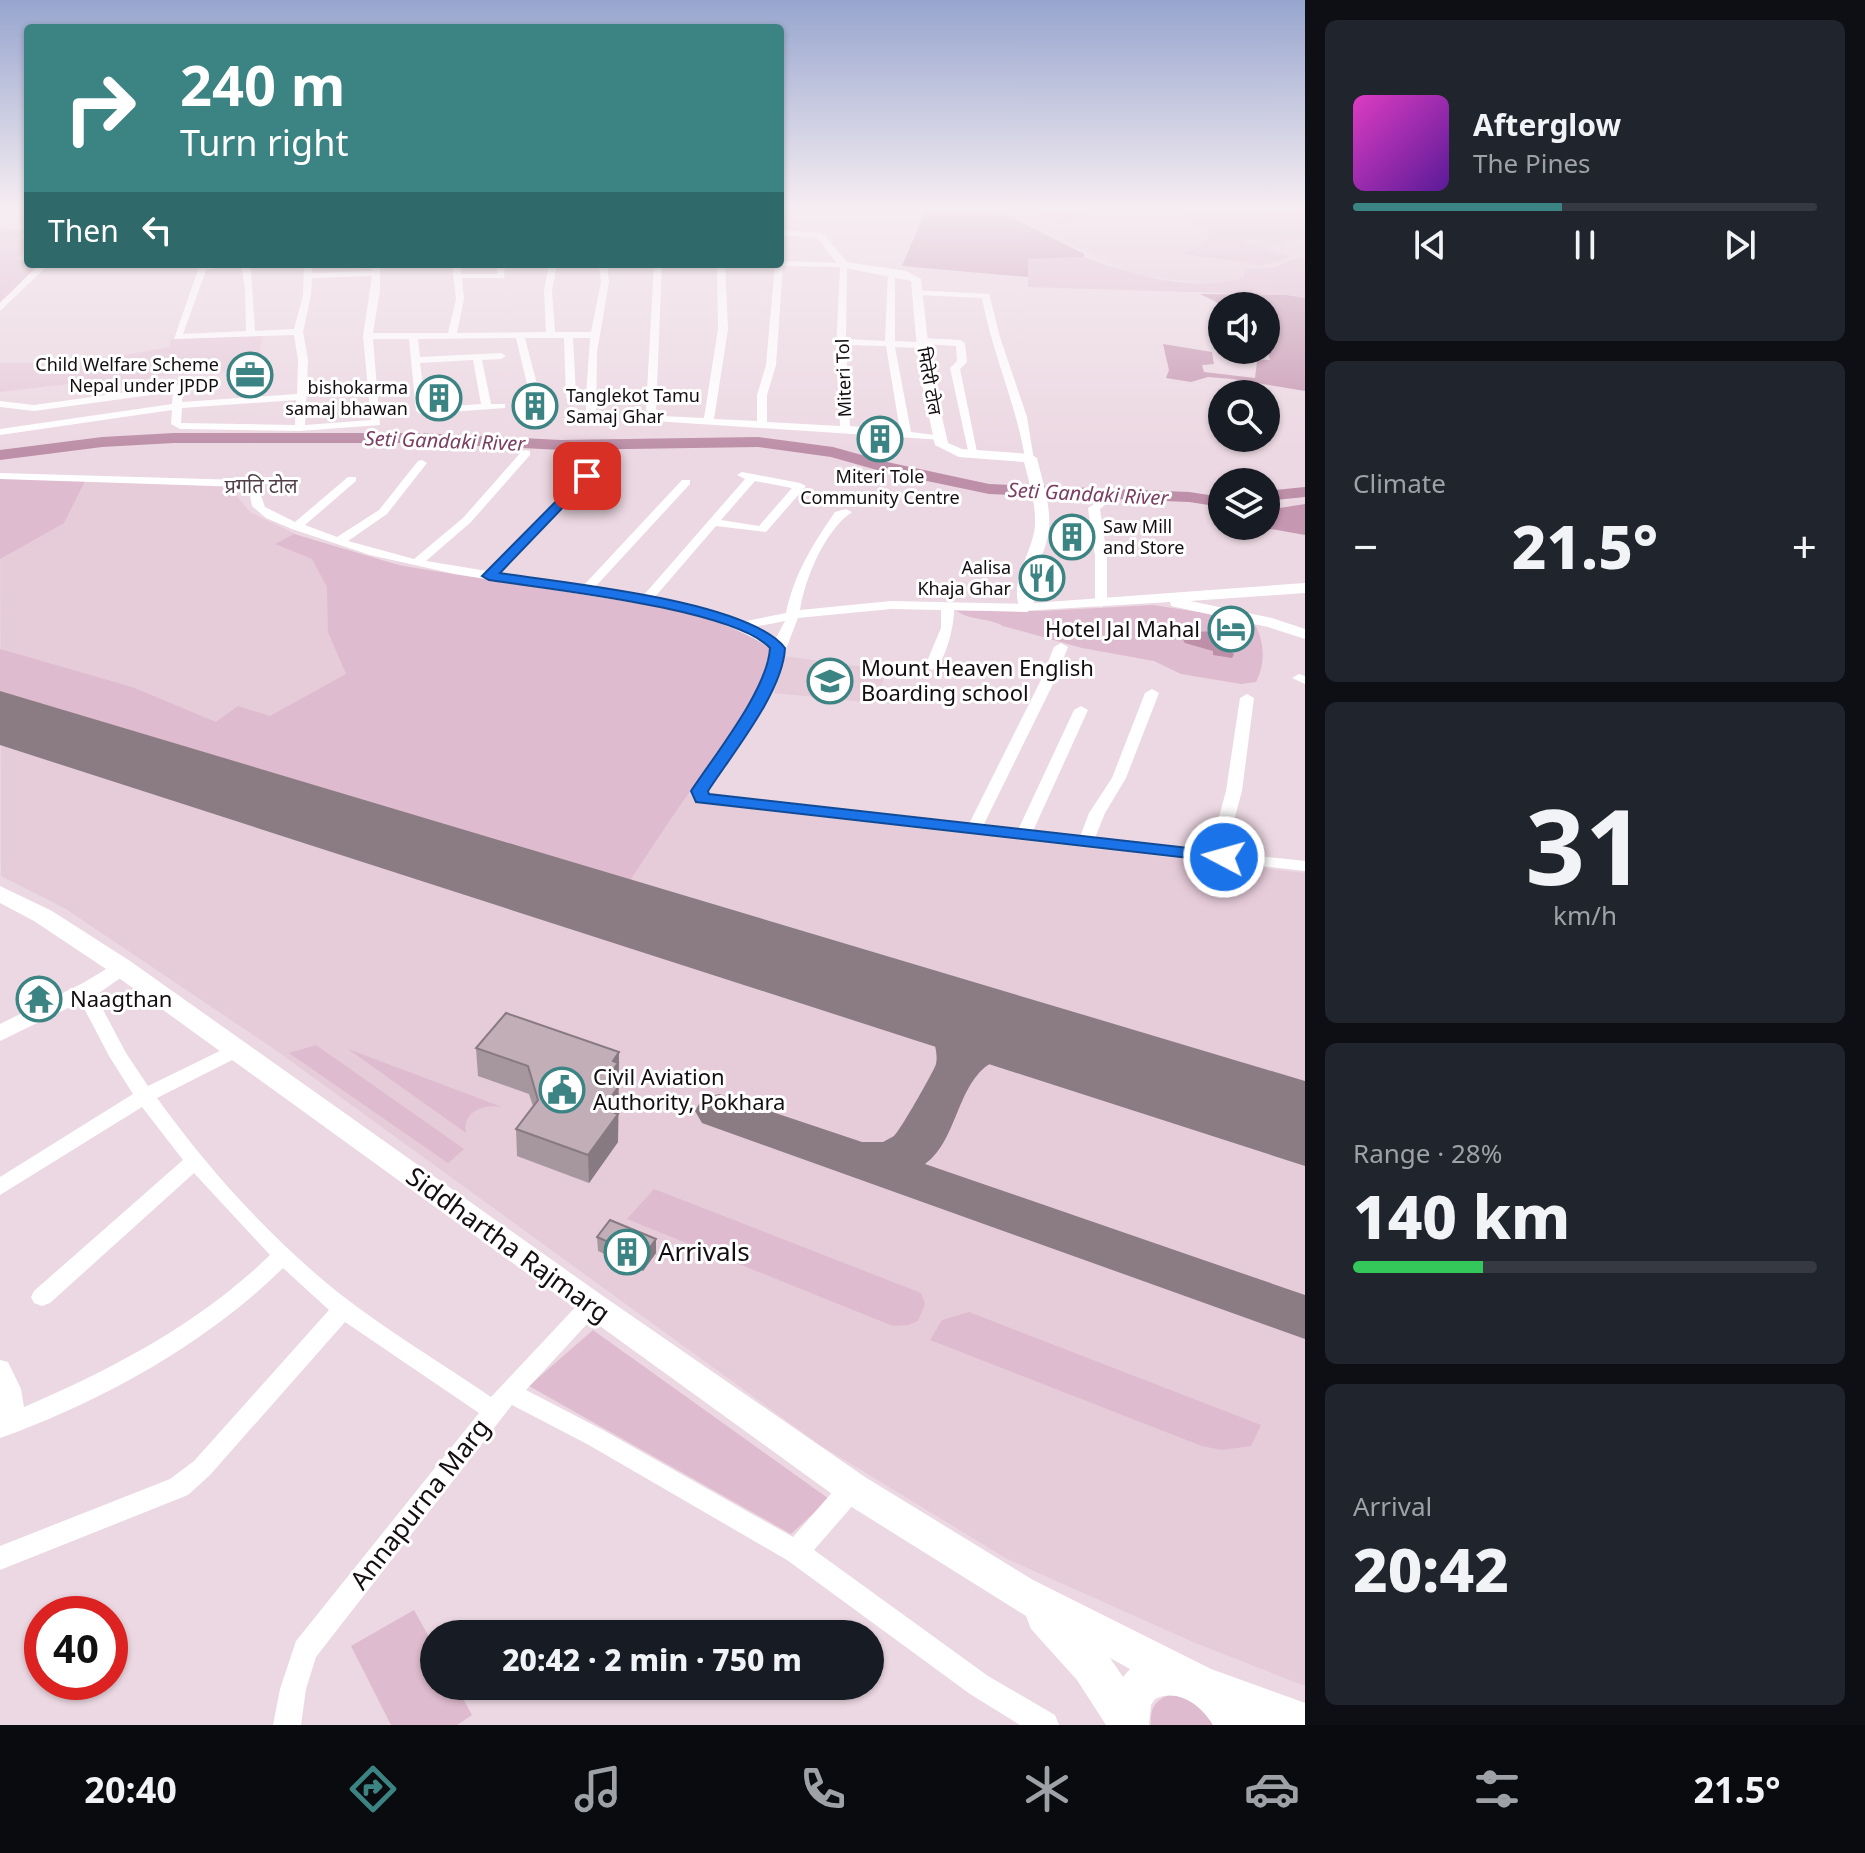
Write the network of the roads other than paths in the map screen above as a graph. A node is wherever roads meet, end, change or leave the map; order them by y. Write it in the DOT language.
graph roads {
  1 [pos="19,290"];
  2 [pos="194,290"];
  3 [pos="249,290"];
  4 [pos="306,290"];
  5 [pos="373,290"];
  6 [pos="460,290"];
  7 [pos="548,290"];
  8 [pos="604,290"];
  9 [pos="657,290"];
  10 [pos="722,290"];
  11 [pos="778,290"];
  12 [pos="843,290"];
  13 [pos="892,290"];
  14 [pos="917,292"];
  15 [pos="0,308"];
  16 [pos="298,332"];
  17 [pos="251,335"];
  18 [pos="551,335"];
  19 [pos="568,335"];
  20 [pos="595,335"];
  21 [pos="368,336"];
  22 [pos="520,336"];
  23 [pos="413,337"];
  24 [pos="452,337"];
  25 [pos="842,342"];
  26 [pos="890,343"];
  27 [pos="922,343"];
  28 [pos="501,356"];
  29 [pos="477,357"];
  30 [pos="416,360"];
  31 [pos="533,388"];
  32 [pos="303,397"];
  33 [pos="590,399"];
  34 [pos="232,401"];
  35 [pos="0,404"];
  36 [pos="179,406"];
  37 [pos="501,406"];
  38 [pos="487,407"];
  39 [pos="232,415"];
  40 [pos="709,421"];
  41 [pos="591,422"];
  42 [pos="762,425"];
  43 [pos="300,428"];
  44 [pos="845,429"];
  45 [pos="0,432"];
  46 [pos="906,434"];
  47 [pos="939,438"];
  48 [pos="526,453"];
  49 [pos="974,455"];
  50 [pos="1030,458"];
  51 [pos="602,461"];
  52 [pos="422,463"];
  53 [pos="0,476"];
  54 [pos="352,479"];
  55 [pos="686,482"];
  56 [pos="1106,499"];
  57 [pos="846,512"];
  58 [pos="712,522"];
  59 [pos="296,527"];
  60 [pos="340,541"];
  61 [pos="416,563"];
  62 [pos="489,576"];
  63 [pos="1305,588"];
  64 [pos="585,591"];
  65 [pos="1248,591"];
  66 [pos="1146,600"];
  67 [pos="645,601"];
  68 [pos="1101,603"];
  69 [pos="948,605"];
  70 [pos="1027,608"];
  71 [pos="793,615"];
  72 [pos="1272,623"];
  73 [pos="745,625"];
  74 [pos="1305,634"];
  75 [pos="1061,647"];
  76 [pos="778,648"];
  77 [pos="932,666"];
  78 [pos="1152,693"];
  79 [pos="1247,698"];
  80 [pos="1081,710"];
  81 [pos="974,829"];
  82 [pos="1024,834"];
  83 [pos="1086,842"];
  84 [pos="1224,857"];
  85 [pos="1305,866"];
  86 [pos="0,893"];
  87 [pos="121,967"];
  88 [pos="84,991"];
  89 [pos="0,1033"];
  90 [pos="237,1050"];
  91 [pos="143,1097"];
  92 [pos="194,1162"];
  93 [pos="0,1187"];
  94 [pos="283,1255"];
  95 [pos="42,1297"];
  96 [pos="591,1305"];
  97 [pos="344,1308"];
  98 [pos="0,1369"];
  99 [pos="502,1402"];
  100 [pos="7,1425"];
  101 [pos="852,1488"];
  102 [pos="796,1552"];
  103 [pos="0,1558"];
  104 [pos="1019,1593"];
  105 [pos="1195,1680"];
  106 [pos="1305,1723"];
  107 [pos="287,1725"];
  108 [pos="1045,1725"];
  109 [pos="1129,1725"];
  110 [pos="1234,1725"];
  1 -- 15 [label="street"];
  2 -- 17 [label="street"];
  3 -- 17 [label="street"];
  4 -- 16 [label="street"];
  5 -- 21 [label="street"];
  6 -- 24 [label="street"];
  7 -- 18 [label="street"];
  8 -- 20 [label="street"];
  9 -- 40 [label="street"];
  10 -- 40 [label="street"];
  11 -- 42 [label="street"];
  12 -- 25 [label="street, Miteri Tol"];
  13 -- 26 [label="street, मितेरी टोल"];
  14 -- 27 [label="main road, मितेरी टोल"];
  14 -- 50 [label="street"];
  16 -- 17 [label="street"];
  16 -- 32 [label="street"];
  18 -- 19 [label="street"];
  18 -- 22 [label="street"];
  19 -- 20 [label="street"];
  19 -- 33 [label="street"];
  20 -- 33 [label="street"];
  21 -- 23 [label="street"];
  21 -- 43 [label="street"];
  22 -- 24 [label="street"];
  22 -- 31 [label="street"];
  23 -- 24 [label="street"];
  23 -- 30 [label="street"];
  25 -- 26 [label="street"];
  25 -- 44 [label="street, Miteri Tol"];
  26 -- 27 [label="street"];
  26 -- 46 [label="street, मितेरी टोल"];
  27 -- 47 [label="main road, मितेरी टोल"];
  27 -- 49 [label="street"];
  28 -- 29 [label="street"];
  29 -- 30 [label="street"];
  29 -- 38 [label="street"];
  30 -- 38 [label="street"];
  32 -- 34 [label="street"];
  32 -- 43 [label="street"];
  33 -- 41 [label="street"];
  34 -- 36 [label="street"];
  34 -- 39 [label="street"];
  35 -- 36 [label="street"];
  36 -- 43 [label="street"];
  36 -- 45 [label="street"];
  37 -- 38 [label="street"];
  40 -- 42 [label="street"];
  42 -- 44 [label="street"];
  44 -- 46 [label="street"];
  46 -- 47 [label="street"];
  47 -- 49 [label="main road"];
  48 -- 61 [label="street"];
  49 -- 50 [label="main road"];
  50 -- 70 [label="main road"];
  51 -- 62 [label="street"];
  52 -- 60 [label="street"];
  53 -- 59 [label="street"];
  54 -- 59 [label="street"];
  55 -- 64 [label="street"];
  56 -- 68 [label="street"];
  57 -- 71 [label="street"];
  58 -- 58 [label="street"];
  58 -- 67 [label="street"];
  59 -- 60 [label="street"];
  60 -- 61 [label="street"];
  61 -- 62 [label="street"];
  62 -- 64 [label="street"];
  63 -- 65 [label="main road"];
  64 -- 67 [label="street"];
  65 -- 66 [label="main road"];
  65 -- 72 [label="main road"];
  66 -- 68 [label="main road"];
  66 -- 72 [label="main road"];
  67 -- 73 [label="street"];
  68 -- 70 [label="main road"];
  69 -- 70 [label="street"];
  69 -- 71 [label="street"];
  69 -- 77 [label="street"];
  71 -- 73 [label="street"];
  71 -- 76 [label="street"];
  72 -- 74 [label="main road"];
  73 -- 76 [label="street"];
  75 -- 81 [label="street"];
  76 -- 81 [label="street"];
  78 -- 83 [label="street"];
  79 -- 84 [label="street"];
  80 -- 82 [label="street"];
  81 -- 82 [label="street"];
  82 -- 83 [label="street"];
  83 -- 84 [label="street"];
  84 -- 85 [label="street"];
  86 -- 87 [label="highway, Siddhartha Rajmarg"];
  87 -- 88 [label="main road"];
  87 -- 90 [label="highway, Siddhartha Rajmarg"];
  88 -- 89 [label="main road"];
  88 -- 91 [label="street"];
  90 -- 91 [label="street"];
  90 -- 96 [label="highway, Siddhartha Rajmarg"];
  91 -- 92 [label="street"];
  91 -- 93 [label="street"];
  92 -- 94 [label="street"];
  92 -- 95 [label="street"];
  94 -- 97 [label="street"];
  94 -- 100 [label="street"];
  96 -- 99 [label="street, Annapurna Marg"];
  96 -- 101 [label="highway, Siddhartha Rajmarg"];
  97 -- 99 [label="street"];
  97 -- 103 [label="street"];
  98 -- 100 [label="street"];
  99 -- 102 [label="street"];
  99 -- 107 [label="street, Annapurna Marg"];
  101 -- 102 [label="street"];
  101 -- 104 [label="highway, Siddhartha Rajmarg"];
  102 -- 108 [label="street"];
  104 -- 105 [label="highway"];
  104 -- 109 [label="highway"];
  105 -- 106 [label="highway"];
  105 -- 109 [label="highway"];
  105 -- 110 [label="highway"];
}
